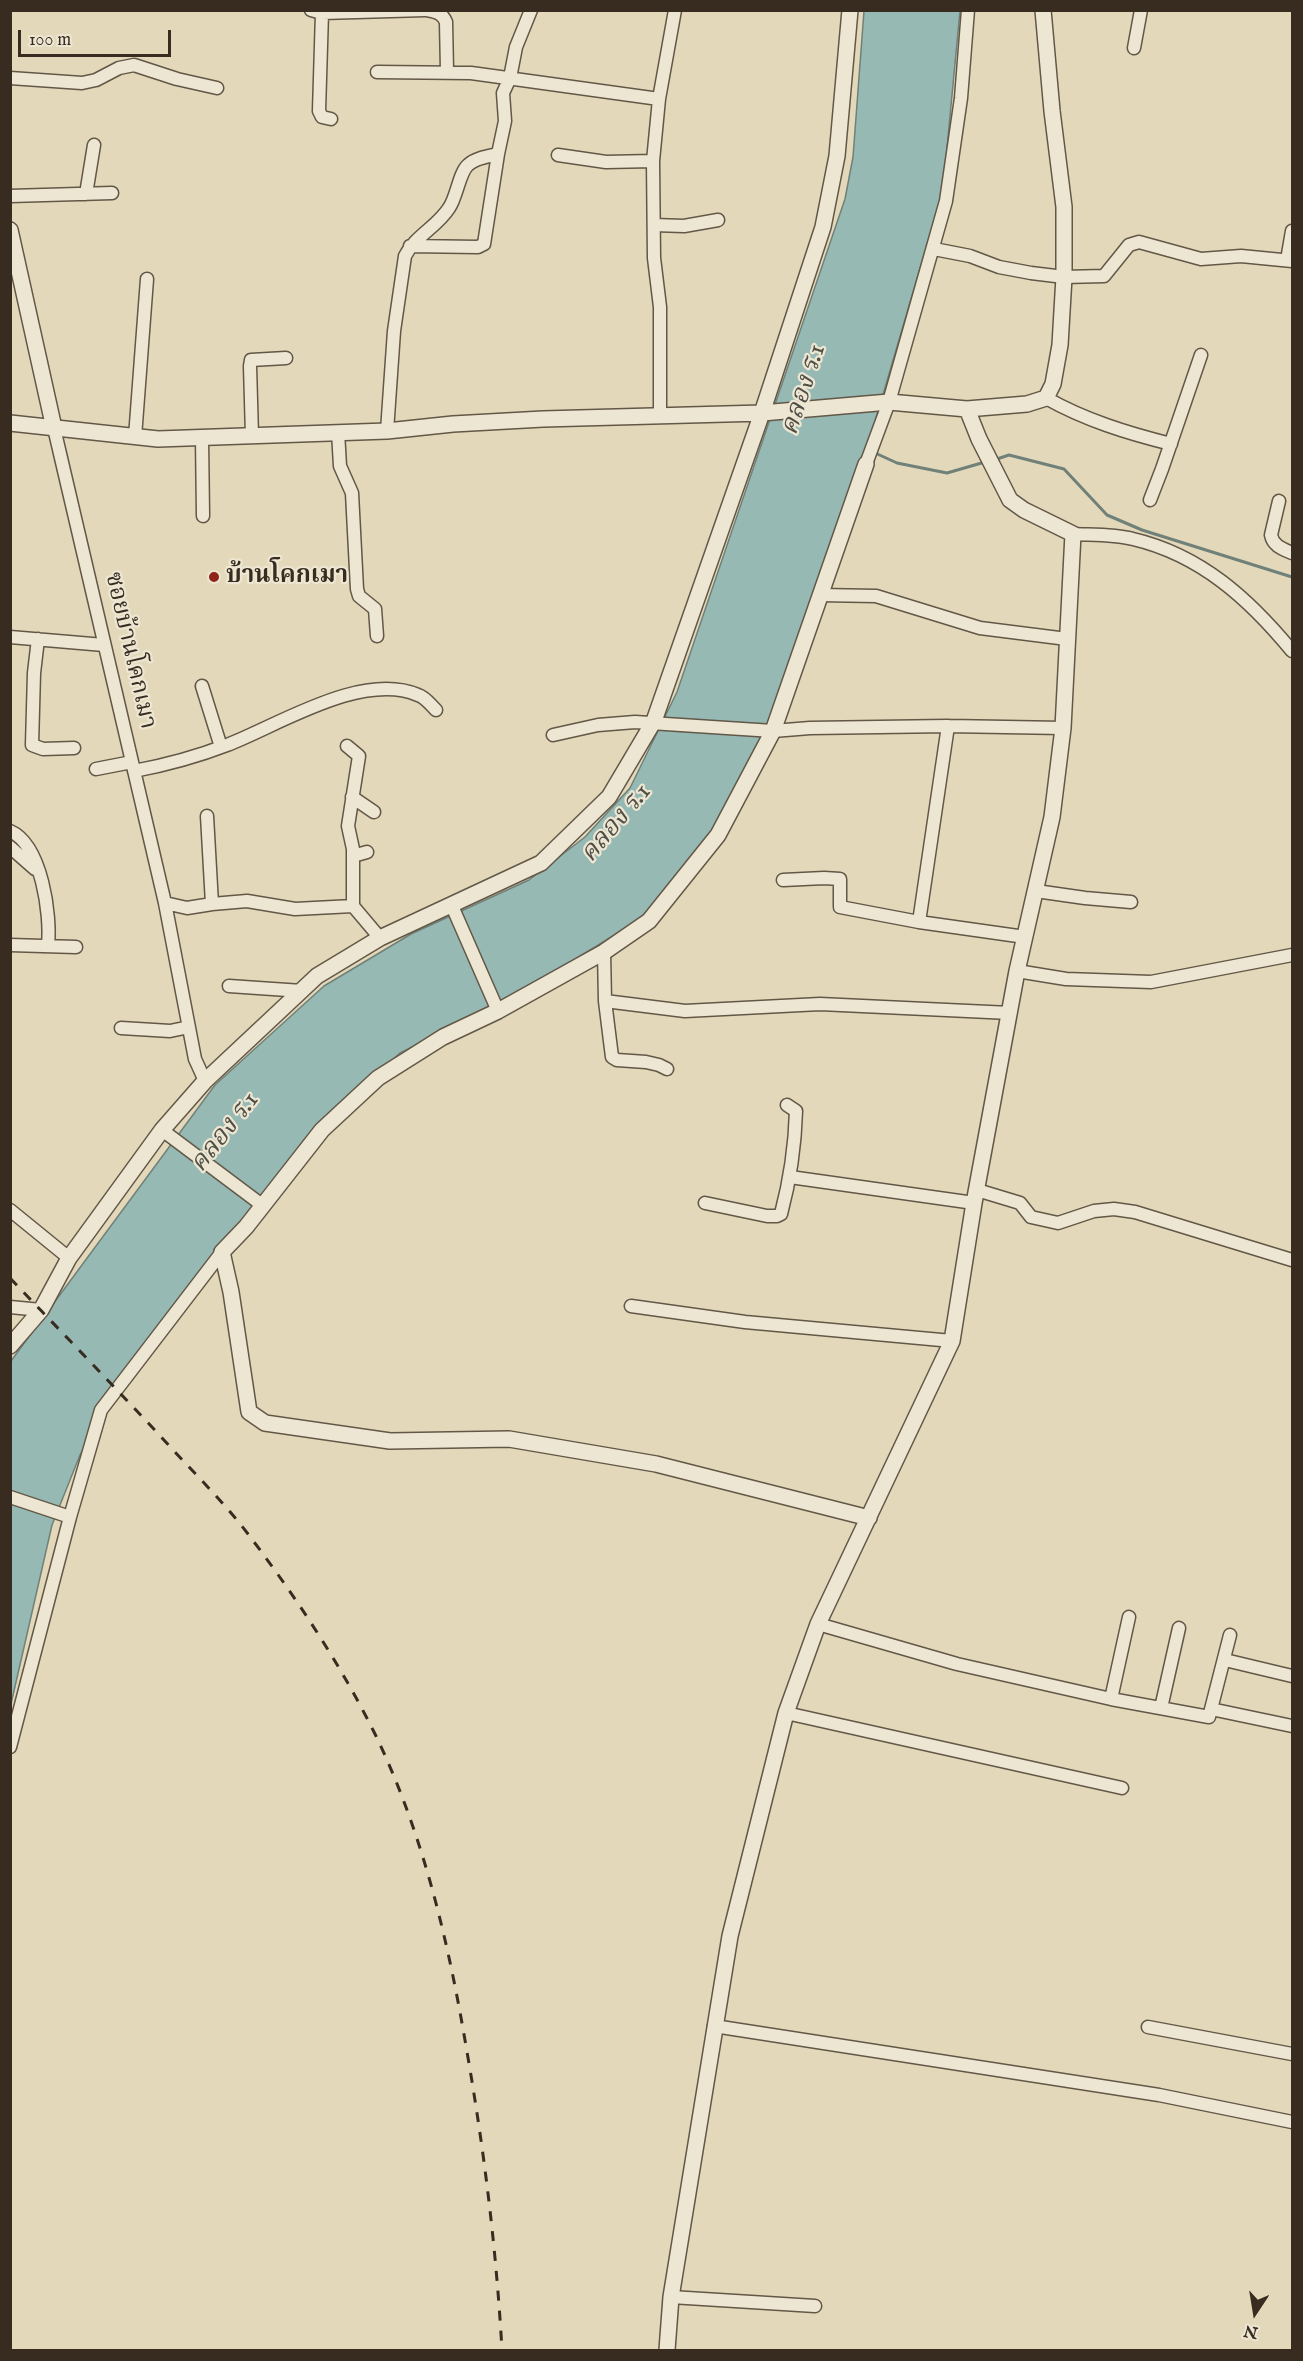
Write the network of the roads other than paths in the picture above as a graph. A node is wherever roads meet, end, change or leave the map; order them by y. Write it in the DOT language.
graph roads {
  1 [pos="426,10"];
  2 [pos="531,10"];
  3 [pos="675,10"];
  4 [pos="850,10"];
  5 [pos="968,10"];
  6 [pos="1043,10"];
  7 [pos="1141,10"];
  8 [pos="316,12"];
  9 [pos="1134,48"];
  10 [pos="447,71"];
  11 [pos="377,72"];
  12 [pos="10,78"];
  13 [pos="510,78"];
  14 [pos="216,88"];
  15 [pos="659,99"];
  16 [pos="331,119"];
  17 [pos="94,145"];
  18 [pos="498,153"];
  19 [pos="558,155"];
  20 [pos="653,160"];
  21 [pos="112,193"];
  22 [pos="86,194"];
  23 [pos="10,196"];
  24 [pos="718,220"];
  25 [pos="654,225"];
  26 [pos="10,230"];
  27 [pos="1293,231"];
  28 [pos="410,246"];
  29 [pos="934,249"];
  30 [pos="1290,260"];
  31 [pos="1064,278"];
  32 [pos="147,279"];
  33 [pos="1202,355"];
  34 [pos="286,358"];
  35 [pos="1046,398"];
  36 [pos="889,402"];
  37 [pos="967,409"];
  38 [pos="762,413"];
  39 [pos="660,415"];
  40 [pos="10,423"];
  41 [pos="54,428"];
  42 [pos="387,430"];
  43 [pos="338,432"];
  44 [pos="135,436"];
  45 [pos="252,436"];
  46 [pos="202,438"];
  47 [pos="1171,444"];
  48 [pos="866,464"];
  49 [pos="1150,500"];
  50 [pos="1279,501"];
  51 [pos="203,516"];
  52 [pos="1073,534"];
  53 [pos="1293,553"];
  54 [pos="820,595"];
  55 [pos="377,636"];
  56 [pos="10,637"];
  57 [pos="38,639"];
  58 [pos="1067,639"];
  59 [pos="104,645"];
  60 [pos="1293,651"];
  61 [pos="202,686"];
  62 [pos="436,710"];
  63 [pos="654,721"];
  64 [pos="948,726"];
  65 [pos="1063,728"];
  66 [pos="773,731"];
  67 [pos="554,735"];
  68 [pos="347,746"];
  69 [pos="221,747"];
  70 [pos="74,748"];
  71 [pos="133,767"];
  72 [pos="96,769"];
  73 [pos="352,797"];
  74 [pos="374,812"];
  75 [pos="207,816"];
  76 [pos="10,831"];
  77 [pos="10,847"];
  78 [pos="367,852"];
  79 [pos="353,856"];
  80 [pos="38,873"];
  81 [pos="783,880"];
  82 [pos="1036,891"];
  83 [pos="1131,902"];
  84 [pos="165,903"];
  85 [pos="212,904"];
  86 [pos="353,906"];
  87 [pos="452,906"];
  88 [pos="919,922"];
  89 [pos="1024,937"];
  90 [pos="380,938"];
  91 [pos="10,945"];
  92 [pos="48,945"];
  93 [pos="76,947"];
  94 [pos="604,952"];
  95 [pos="1293,955"];
  96 [pos="1017,971"];
  97 [pos="229,986"];
  98 [pos="302,991"];
  99 [pos="605,1001"];
  100 [pos="498,1011"];
  101 [pos="1010,1013"];
  102 [pos="189,1027"];
  103 [pos="121,1028"];
  104 [pos="667,1070"];
  105 [pos="205,1081"];
  106 [pos="787,1105"];
  107 [pos="166,1133"];
  108 [pos="790,1177"];
  109 [pos="976,1196"];
  110 [pos="258,1202"];
  111 [pos="705,1203"];
  112 [pos="10,1210"];
  113 [pos="222,1252"];
  114 [pos="69,1258"];
  115 [pos="1293,1260"];
  116 [pos="631,1306"];
  117 [pos="10,1307"];
  118 [pos="41,1310"];
  119 [pos="952,1341"];
  120 [pos="10,1346"];
  121 [pos="10,1497"];
  122 [pos="70,1517"];
  123 [pos="869,1518"];
  124 [pos="1129,1617"];
  125 [pos="818,1624"];
  126 [pos="1179,1628"];
  127 [pos="1230,1635"];
  128 [pos="1225,1660"];
  129 [pos="1293,1676"];
  130 [pos="1111,1699"];
  131 [pos="1161,1708"];
  132 [pos="1211,1709"];
  133 [pos="786,1713"];
  134 [pos="1293,1726"];
  135 [pos="10,1747"];
  136 [pos="1122,1788"];
  137 [pos="714,2026"];
  138 [pos="1148,2027"];
  139 [pos="1293,2054"];
  140 [pos="1293,2122"];
  141 [pos="671,2297"];
  142 [pos="815,2306"];
  143 [pos="667,2350"];
  1 -- 8 [label="street"];
  1 -- 10 [label="street"];
  2 -- 13 [label="street"];
  3 -- 15 [label="street"];
  4 -- 38 [label="street"];
  5 -- 29 [label="street"];
  6 -- 31 [label="street"];
  7 -- 9 [label="street"];
  8 -- 16 [label="street"];
  10 -- 11 [label="street"];
  10 -- 13 [label="street"];
  12 -- 14 [label="street"];
  13 -- 15 [label="street"];
  13 -- 18 [label="street"];
  15 -- 20 [label="street"];
  17 -- 22 [label="street"];
  18 -- 28 [label="street"];
  18 -- 28 [label="street"];
  19 -- 20 [label="street"];
  20 -- 25 [label="street"];
  21 -- 22 [label="street"];
  22 -- 23 [label="street"];
  24 -- 25 [label="street"];
  25 -- 39 [label="street"];
  26 -- 41 [label="street, ซอยบ้านโคกเมา"];
  27 -- 30 [label="street"];
  28 -- 42 [label="street"];
  29 -- 31 [label="street"];
  29 -- 36 [label="street"];
  30 -- 31 [label="street"];
  31 -- 35 [label="street"];
  32 -- 44 [label="street"];
  33 -- 47 [label="street"];
  34 -- 45 [label="street"];
  35 -- 37 [label="street"];
  35 -- 47 [label="street"];
  36 -- 37 [label="street"];
  36 -- 38 [label="street"];
  36 -- 48 [label="street"];
  37 -- 52 [label="street"];
  38 -- 39 [label="street"];
  38 -- 63 [label="street"];
  39 -- 42 [label="street"];
  40 -- 41 [label="street"];
  41 -- 44 [label="street"];
  41 -- 59 [label="street, ซอยบ้านโคกเมา"];
  42 -- 43 [label="street"];
  43 -- 45 [label="street"];
  43 -- 55 [label="street"];
  44 -- 46 [label="street"];
  45 -- 46 [label="street"];
  46 -- 51 [label="street"];
  47 -- 49 [label="street"];
  48 -- 54 [label="street"];
  50 -- 53 [label="street"];
  52 -- 58 [label="street"];
  52 -- 60 [label="street"];
  54 -- 58 [label="street"];
  54 -- 66 [label="street"];
  56 -- 57 [label="street"];
  57 -- 59 [label="street"];
  57 -- 70 [label="street"];
  58 -- 65 [label="street"];
  59 -- 71 [label="street, ซอยบ้านโคกเมา"];
  61 -- 69 [label="street"];
  62 -- 69 [label="street"];
  63 -- 66 [label="street"];
  63 -- 67 [label="street"];
  63 -- 87 [label="street"];
  64 -- 65 [label="street"];
  64 -- 66 [label="street"];
  64 -- 88 [label="street"];
  65 -- 82 [label="street"];
  66 -- 94 [label="street"];
  68 -- 73 [label="street"];
  69 -- 71 [label="street"];
  71 -- 72 [label="street"];
  71 -- 84 [label="street, ซอยบ้านโคกเมา"];
  73 -- 74 [label="street"];
  73 -- 79 [label="street"];
  75 -- 85 [label="street"];
  76 -- 80 [label="street"];
  77 -- 80 [label="street"];
  78 -- 79 [label="street"];
  79 -- 86 [label="street"];
  80 -- 92 [label="street"];
  81 -- 88 [label="street"];
  82 -- 83 [label="street"];
  82 -- 89 [label="street"];
  84 -- 85 [label="street"];
  84 -- 102 [label="street, ซอยบ้านโคกเมา"];
  85 -- 86 [label="street"];
  86 -- 90 [label="street"];
  87 -- 90 [label="street"];
  87 -- 100 [label="street"];
  88 -- 89 [label="street"];
  89 -- 96 [label="street"];
  90 -- 98 [label="street"];
  91 -- 92 [label="street"];
  92 -- 93 [label="street"];
  94 -- 99 [label="street"];
  94 -- 100 [label="street"];
  95 -- 96 [label="street"];
  96 -- 101 [label="street"];
  97 -- 98 [label="street"];
  98 -- 105 [label="street"];
  99 -- 101 [label="street"];
  99 -- 104 [label="street"];
  100 -- 110 [label="street"];
  101 -- 109 [label="street"];
  102 -- 103 [label="street"];
  102 -- 105 [label="street, ซอยบ้านโคกเมา"];
  105 -- 107 [label="street"];
  106 -- 108 [label="street"];
  107 -- 110 [label="street"];
  107 -- 114 [label="street"];
  108 -- 109 [label="street"];
  108 -- 111 [label="street"];
  109 -- 115 [label="street"];
  109 -- 119 [label="street"];
  110 -- 113 [label="street"];
  112 -- 114 [label="street"];
  113 -- 122 [label="street"];
  113 -- 123 [label="street"];
  114 -- 118 [label="street"];
  116 -- 119 [label="street"];
  117 -- 118 [label="street"];
  118 -- 120 [label="street"];
  119 -- 123 [label="street"];
  121 -- 122 [label="street"];
  122 -- 135 [label="street"];
  123 -- 125 [label="street"];
  124 -- 130 [label="street"];
  125 -- 130 [label="street"];
  125 -- 133 [label="street"];
  126 -- 131 [label="street"];
  127 -- 128 [label="street"];
  128 -- 129 [label="street"];
  128 -- 132 [label="street"];
  130 -- 131 [label="street"];
  131 -- 132 [label="street"];
  132 -- 134 [label="street"];
  133 -- 136 [label="street"];
  133 -- 137 [label="street"];
  137 -- 140 [label="street"];
  137 -- 141 [label="street"];
  138 -- 139 [label="street"];
  141 -- 142 [label="street"];
  141 -- 143 [label="street"];
}
